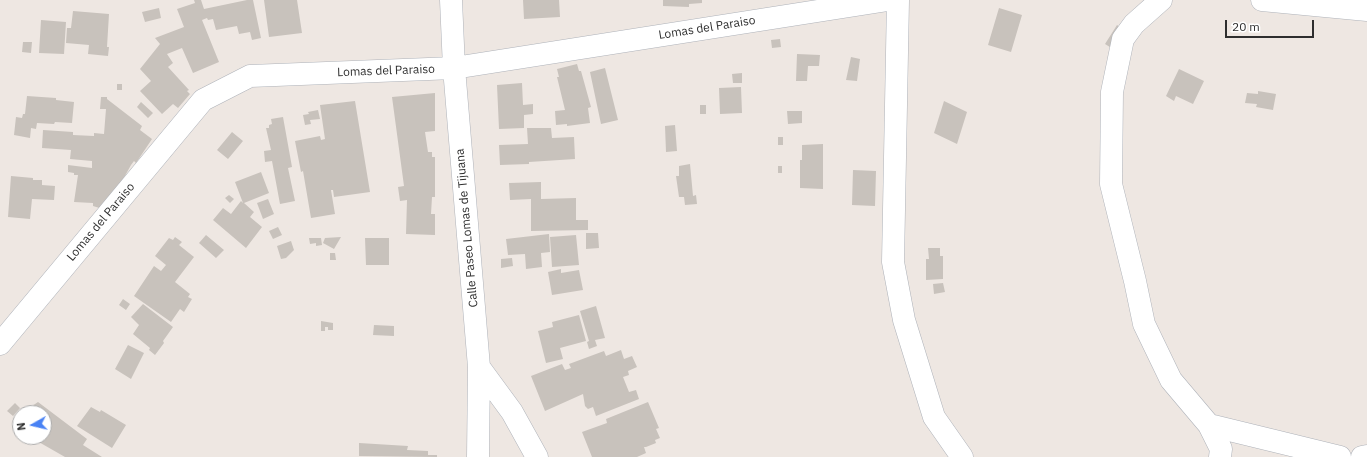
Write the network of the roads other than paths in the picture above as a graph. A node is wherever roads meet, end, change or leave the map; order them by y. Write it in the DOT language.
graph roads {
  1 [pos="451,0"];
  2 [pos="888,0"];
  3 [pos="898,0"];
  4 [pos="1161,0"];
  5 [pos="1262,0"];
  6 [pos="1367,10"];
  7 [pos="454,68"];
  8 [pos="0,344"];
  9 [pos="478,367"];
  10 [pos="1209,425"];
  11 [pos="1367,456"];
  12 [pos="478,457"];
  13 [pos="538,457"];
  14 [pos="962,457"];
  15 [pos="1220,457"];
  16 [pos="1340,457"];
  17 [pos="1362,457"];
  1 -- 7 [label="street, Calle Paseo Lomas de Tijuana"];
  2 -- 7 [label="street, Lomas del Paraiso"];
  3 -- 14 [label="street"];
  4 -- 10 [label="street"];
  5 -- 6 [label="street"];
  7 -- 8 [label="street, Lomas del Paraiso"];
  7 -- 9 [label="street, Calle Paseo Lomas de Tijuana"];
  9 -- 12 [label="street, Calle Paseo Lomas de Tijuana"];
  9 -- 13 [label="street"];
  10 -- 15 [label="street"];
  10 -- 16 [label="street"];
  11 -- 17 [label="street"];
}
